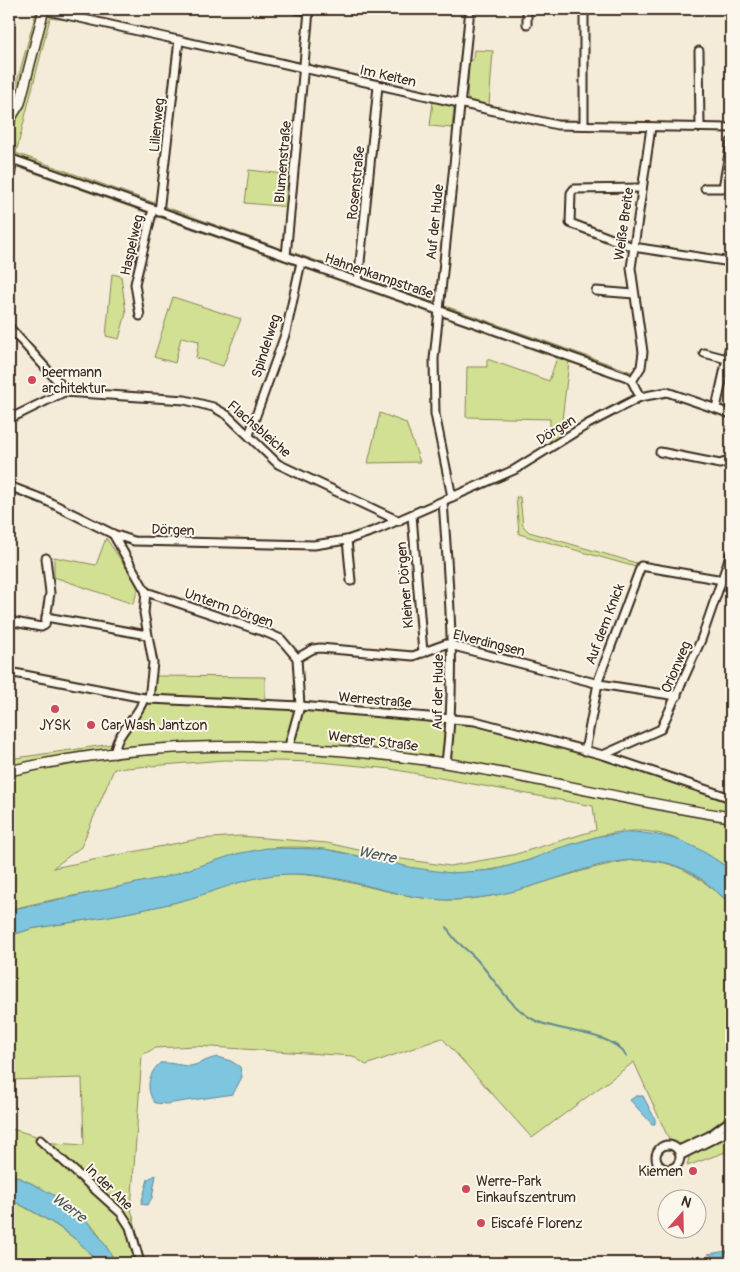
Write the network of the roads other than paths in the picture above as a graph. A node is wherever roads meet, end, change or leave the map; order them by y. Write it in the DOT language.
graph roads {
  1 [pos="44,9"];
  2 [pos="295,9"];
  3 [pos="470,9"];
  4 [pos="527,9"];
  5 [pos="584,9"];
  6 [pos="527,24"];
  7 [pos="178,40"];
  8 [pos="699,51"];
  9 [pos="304,70"];
  10 [pos="378,86"];
  11 [pos="460,105"];
  12 [pos="9,121"];
  13 [pos="584,125"];
  14 [pos="651,126"];
  15 [pos="700,127"];
  16 [pos="731,128"];
  17 [pos="731,142"];
  18 [pos="11,159"];
  19 [pos="9,181"];
  20 [pos="728,186"];
  21 [pos="642,188"];
  22 [pos="705,188"];
  23 [pos="156,211"];
  24 [pos="633,247"];
  25 [pos="286,256"];
  26 [pos="301,262"];
  27 [pos="731,262"];
  28 [pos="358,282"];
  29 [pos="596,291"];
  30 [pos="634,294"];
  31 [pos="439,310"];
  32 [pos="140,316"];
  33 [pos="9,326"];
  34 [pos="731,341"];
  35 [pos="704,353"];
  36 [pos="727,358"];
  37 [pos="632,381"];
  38 [pos="64,392"];
  39 [pos="640,397"];
  40 [pos="716,408"];
  41 [pos="731,414"];
  42 [pos="9,419"];
  43 [pos="249,435"];
  44 [pos="660,452"];
  45 [pos="731,460"];
  46 [pos="9,486"];
  47 [pos="452,497"];
  48 [pos="443,501"];
  49 [pos="412,515"];
  50 [pos="399,521"];
  51 [pos="113,534"];
  52 [pos="347,540"];
  53 [pos="731,553"];
  54 [pos="46,558"];
  55 [pos="723,580"];
  56 [pos="351,581"];
  57 [pos="146,592"];
  58 [pos="46,617"];
  59 [pos="9,621"];
  60 [pos="148,635"];
  61 [pos="452,645"];
  62 [pos="423,652"];
  63 [pos="297,658"];
  64 [pos="9,672"];
  65 [pos="599,684"];
  66 [pos="677,696"];
  67 [pos="146,699"];
  68 [pos="300,706"];
  69 [pos="452,719"];
  70 [pos="289,746"];
  71 [pos="585,751"];
  72 [pos="115,754"];
  73 [pos="603,755"];
  74 [pos="446,763"];
  75 [pos="9,771"];
  76 [pos="731,798"];
  77 [pos="731,818"];
  78 [pos="731,1120"];
  79 [pos="731,1130"];
  80 [pos="40,1140"];
  81 [pos="140,1263"];
  1 -- 7 [label="street, Im Keiten"];
  1 -- 12 [label="main road"];
  2 -- 9 [label="street, Blumenstraße"];
  3 -- 11 [label="street, Auf der Hude"];
  4 -- 6 [label="street"];
  5 -- 13 [label="street"];
  7 -- 9 [label="street, Im Keiten"];
  7 -- 23 [label="street, Lilienweg"];
  8 -- 15 [label="street"];
  9 -- 10 [label="street, Im Keiten"];
  9 -- 25 [label="street, Blumenstraße"];
  10 -- 11 [label="street, Im Keiten"];
  10 -- 28 [label="street, Rosenstraße"];
  11 -- 13 [label="street, Im Keiten"];
  11 -- 31 [label="street, Auf der Hude"];
  13 -- 14 [label="street, Im Keiten"];
  14 -- 15 [label="street, Im Keiten"];
  14 -- 21 [label="street, Weiße Breite"];
  15 -- 16 [label="street, Im Keiten"];
  17 -- 20 [label="street"];
  18 -- 19 [label="street"];
  18 -- 23 [label="street, Hahnenkampstraße"];
  20 -- 22 [label="street"];
  21 -- 24 [label="street, Weiße Breite"];
  21 -- 24 [label="street"];
  23 -- 25 [label="street, Hahnenkampstraße"];
  23 -- 32 [label="street, Haspelweg"];
  24 -- 27 [label="street"];
  24 -- 30 [label="street, Weiße Breite"];
  25 -- 26 [label="street, Hahnenkampstraße"];
  26 -- 28 [label="street, Hahnenkampstraße"];
  26 -- 43 [label="street, Spindelweg"];
  28 -- 31 [label="street, Hahnenkampstraße"];
  29 -- 30 [label="street"];
  30 -- 37 [label="street, Weiße Breite"];
  31 -- 37 [label="street, Hahnenkampstraße"];
  31 -- 47 [label="street, Auf der Hude"];
  33 -- 38 [label="street"];
  34 -- 36 [label="street"];
  35 -- 36 [label="street"];
  36 -- 40 [label="street"];
  37 -- 39 [label="street"];
  38 -- 42 [label="street, Flachsbleiche"];
  38 -- 43 [label="street, Flachsbleiche"];
  39 -- 40 [label="street"];
  39 -- 47 [label="street, Dörgen"];
  40 -- 41 [label="street"];
  43 -- 50 [label="street, Flachsbleiche"];
  44 -- 45 [label="street"];
  46 -- 51 [label="street, Dörgen"];
  47 -- 48 [label="street, Dörgen"];
  48 -- 49 [label="street, Dörgen"];
  48 -- 61 [label="street, Auf der Hude"];
  49 -- 50 [label="street, Dörgen"];
  49 -- 62 [label="street, Kleiner Dörgen"];
  50 -- 52 [label="street, Dörgen"];
  51 -- 52 [label="street, Dörgen"];
  51 -- 57 [label="street"];
  52 -- 56 [label="street"];
  53 -- 55 [label="street, Orionweg"];
  54 -- 58 [label="street"];
  55 -- 65 [label="street, Auf dem Knick"];
  55 -- 66 [label="street, Orionweg"];
  57 -- 60 [label="street"];
  57 -- 63 [label="street, Unterm Dörgen"];
  58 -- 59 [label="street"];
  58 -- 60 [label="street"];
  60 -- 67 [label="street"];
  61 -- 62 [label="street, Elverdingsen"];
  61 -- 65 [label="street, Elverdingsen"];
  61 -- 69 [label="street, Auf der Hude"];
  62 -- 63 [label="street, Elverdingsen"];
  63 -- 68 [label="street"];
  64 -- 67 [label="street, Werrestraße"];
  65 -- 66 [label="street, Elverdingsen"];
  65 -- 71 [label="street, Auf dem Knick"];
  66 -- 73 [label="street, Orionweg"];
  67 -- 68 [label="street, Werrestraße"];
  67 -- 72 [label="street"];
  68 -- 69 [label="street, Werrestraße"];
  68 -- 70 [label="street"];
  69 -- 71 [label="street, Werrestraße"];
  69 -- 74 [label="street, Auf der Hude"];
  70 -- 72 [label="main road, Werster Straße"];
  70 -- 74 [label="main road, Werster Straße"];
  71 -- 73 [label="street, Werrestraße"];
  72 -- 75 [label="main road, Werster Straße"];
  73 -- 76 [label="street, Werrestraße"];
  74 -- 77 [label="main road, Werster Straße"];
  78 -- 79 [label="street"];
  80 -- 81 [label="street, In der Ahe"];
}
